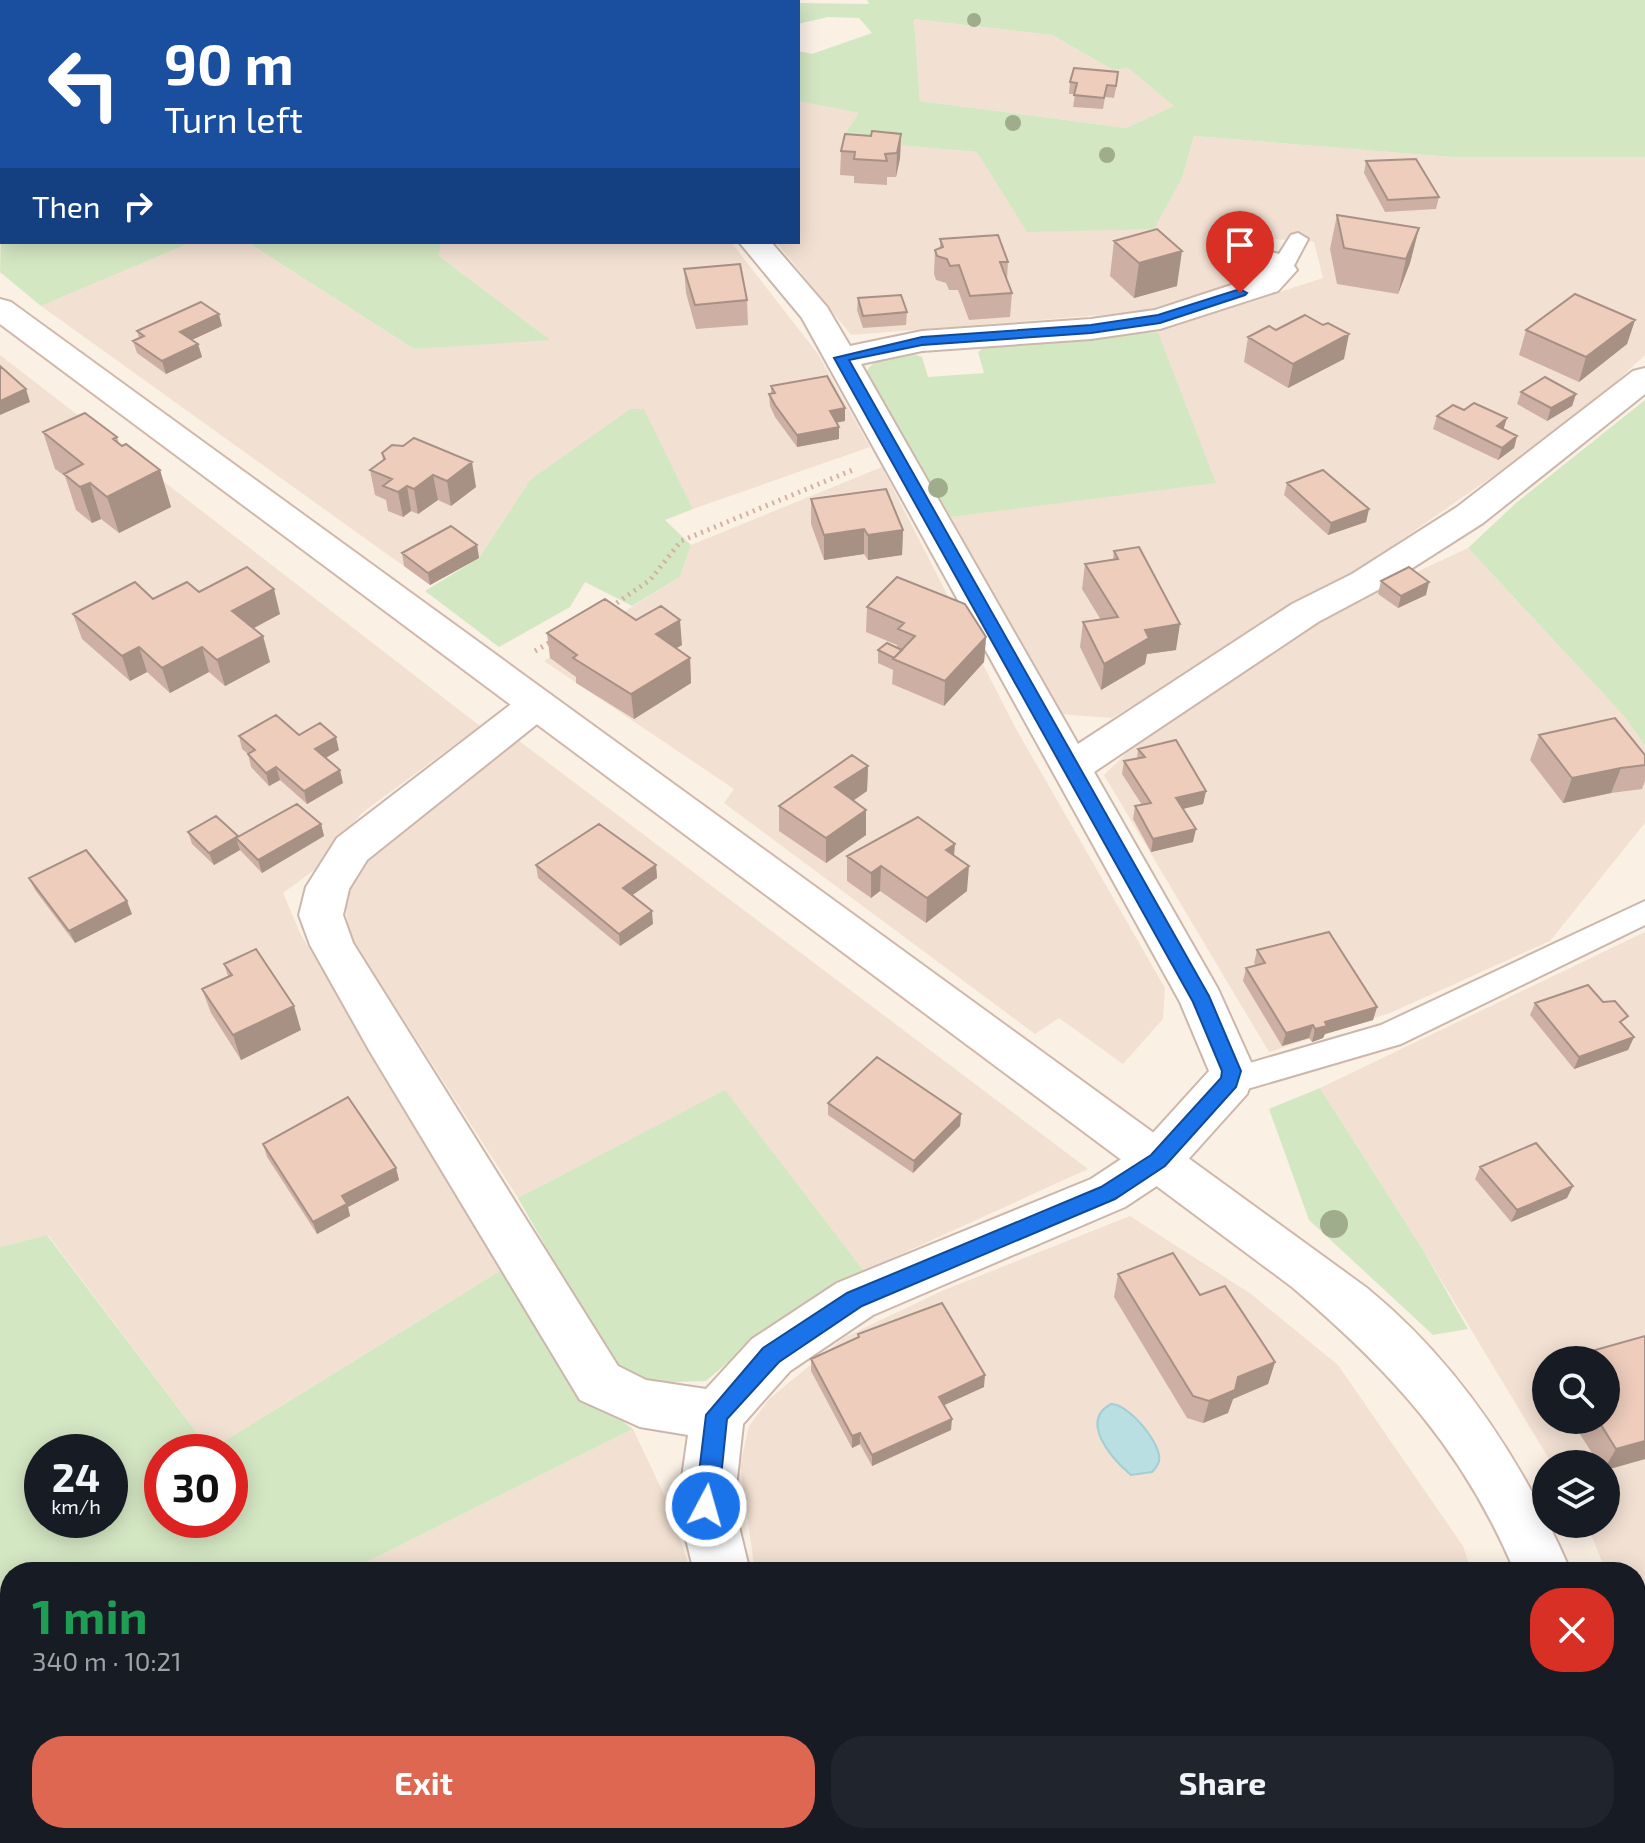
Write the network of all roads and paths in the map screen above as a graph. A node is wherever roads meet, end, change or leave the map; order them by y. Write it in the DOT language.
graph roads {
  1 [pos="1298,239"];
  2 [pos="756,244"];
  3 [pos="1250,253"];
  4 [pos="1281,270"];
  5 [pos="0,309"];
  6 [pos="841,358"];
  7 [pos="1645,378"];
  8 [pos="895,453"];
  9 [pos="600,613"];
  10 [pos="561,636"];
  11 [pos="496,674"];
  12 [pos="537,704"];
  13 [pos="1072,767"];
  14 [pos="1645,912"];
  15 [pos="1230,1081"];
  16 [pos="1158,1160"];
  17 [pos="717,1415"];
  18 [pos="720,1562"];
  19 [pos="1538,1562"];
  1 -- 4 [label="lane"];
  2 -- 6 [label="street"];
  3 -- 4 [label="lane"];
  4 -- 6 [label="street"];
  5 -- 11 [label="street"];
  6 -- 8 [label="street"];
  7 -- 13 [label="street"];
  8 -- 9 [label="path"];
  8 -- 13 [label="street"];
  10 -- 11 [label="path"];
  11 -- 12 [label="street"];
  12 -- 16 [label="street"];
  12 -- 17 [label="street"];
  13 -- 15 [label="street"];
  14 -- 15 [label="lane"];
  15 -- 16 [label="street"];
  16 -- 17 [label="street"];
  16 -- 19 [label="street"];
  17 -- 18 [label="street"];
}
